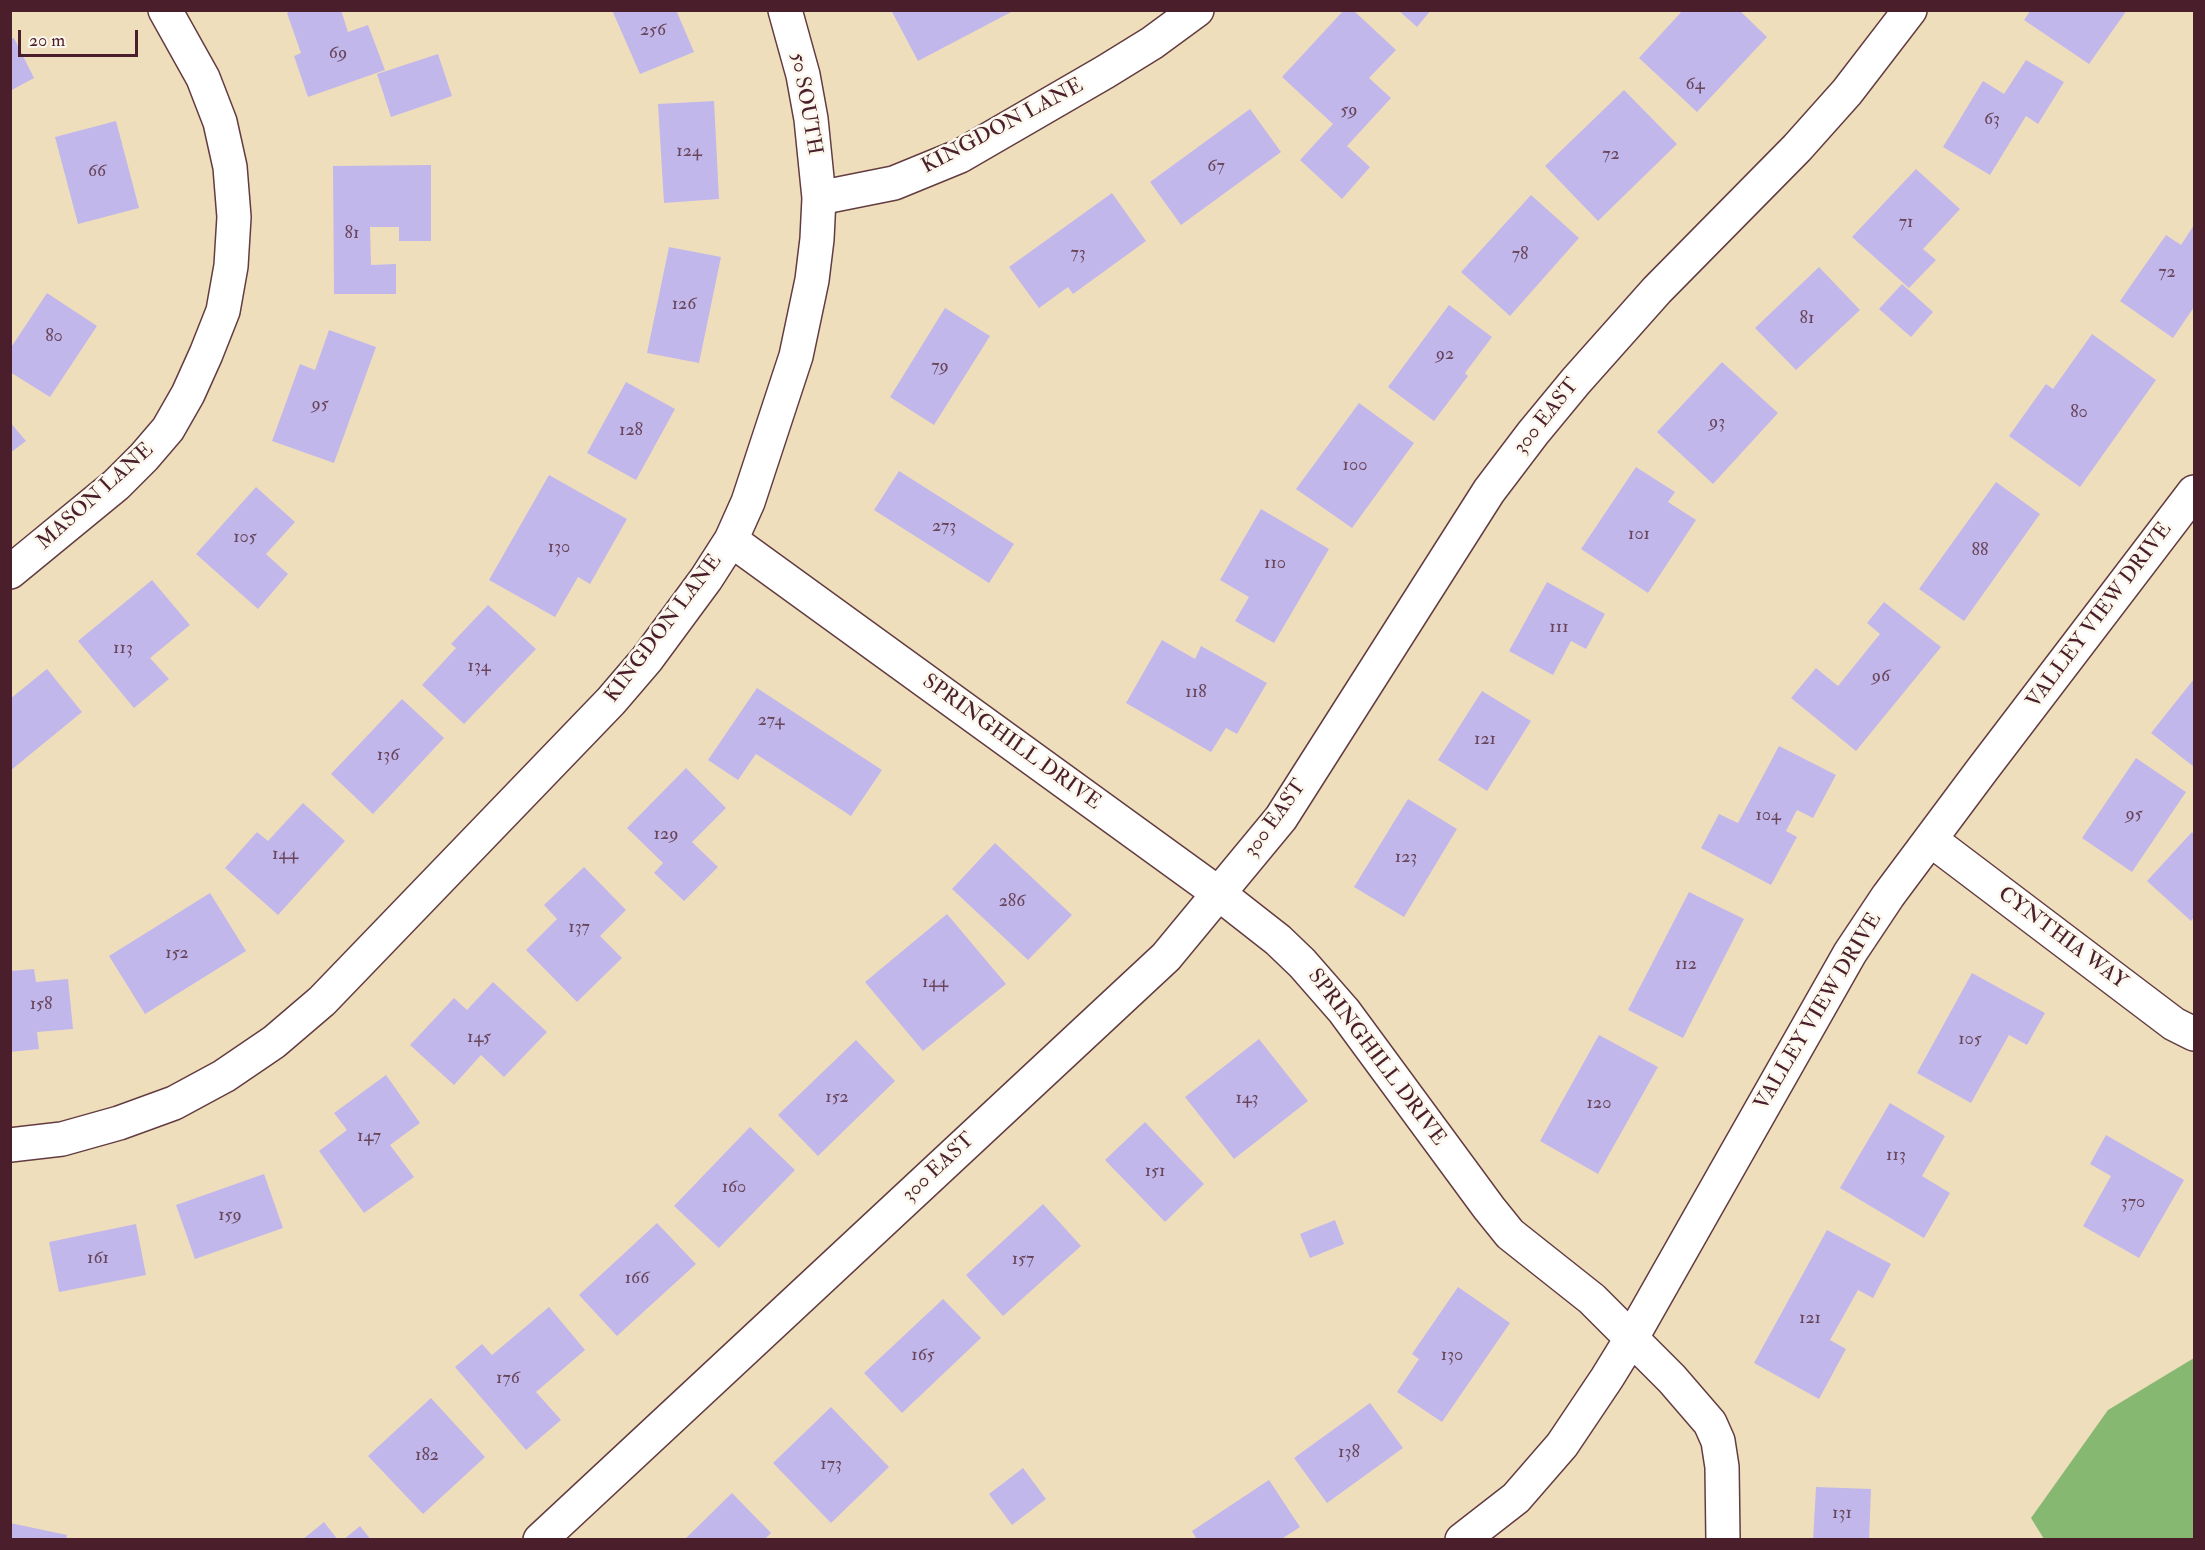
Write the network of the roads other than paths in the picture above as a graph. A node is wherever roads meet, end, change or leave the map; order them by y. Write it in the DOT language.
graph roads {
  1 [pos="165,10"];
  2 [pos="785,10"];
  3 [pos="1197,10"];
  4 [pos="1910,10"];
  5 [pos="819,198"];
  6 [pos="2194,492"];
  7 [pos="731,540"];
  8 [pos="10,572"];
  9 [pos="1931,840"];
  10 [pos="1218,893"];
  11 [pos="2194,1034"];
  12 [pos="10,1145"];
  13 [pos="1631,1339"];
  14 [pos="540,1539"];
  15 [pos="1462,1539"];
  16 [pos="1723,1539"];
  1 -- 8 [label="street, MASON LANE"];
  2 -- 5 [label="street, 50 SOUTH"];
  3 -- 5 [label="street, KINGDON LANE"];
  4 -- 10 [label="street, 300 EAST"];
  5 -- 7 [label="street, KINGDON LANE"];
  6 -- 9 [label="street, VALLEY VIEW DRIVE"];
  7 -- 10 [label="street, SPRINGHILL DRIVE"];
  7 -- 12 [label="street, KINGDON LANE"];
  9 -- 11 [label="street, CYNTHIA WAY"];
  9 -- 13 [label="street, VALLEY VIEW DRIVE"];
  10 -- 13 [label="street, SPRINGHILL DRIVE"];
  10 -- 14 [label="street, 300 EAST"];
  13 -- 15 [label="street, VALLEY VIEW DRIVE"];
  13 -- 16 [label="street, SPRINGHILL DRIVE"];
}
